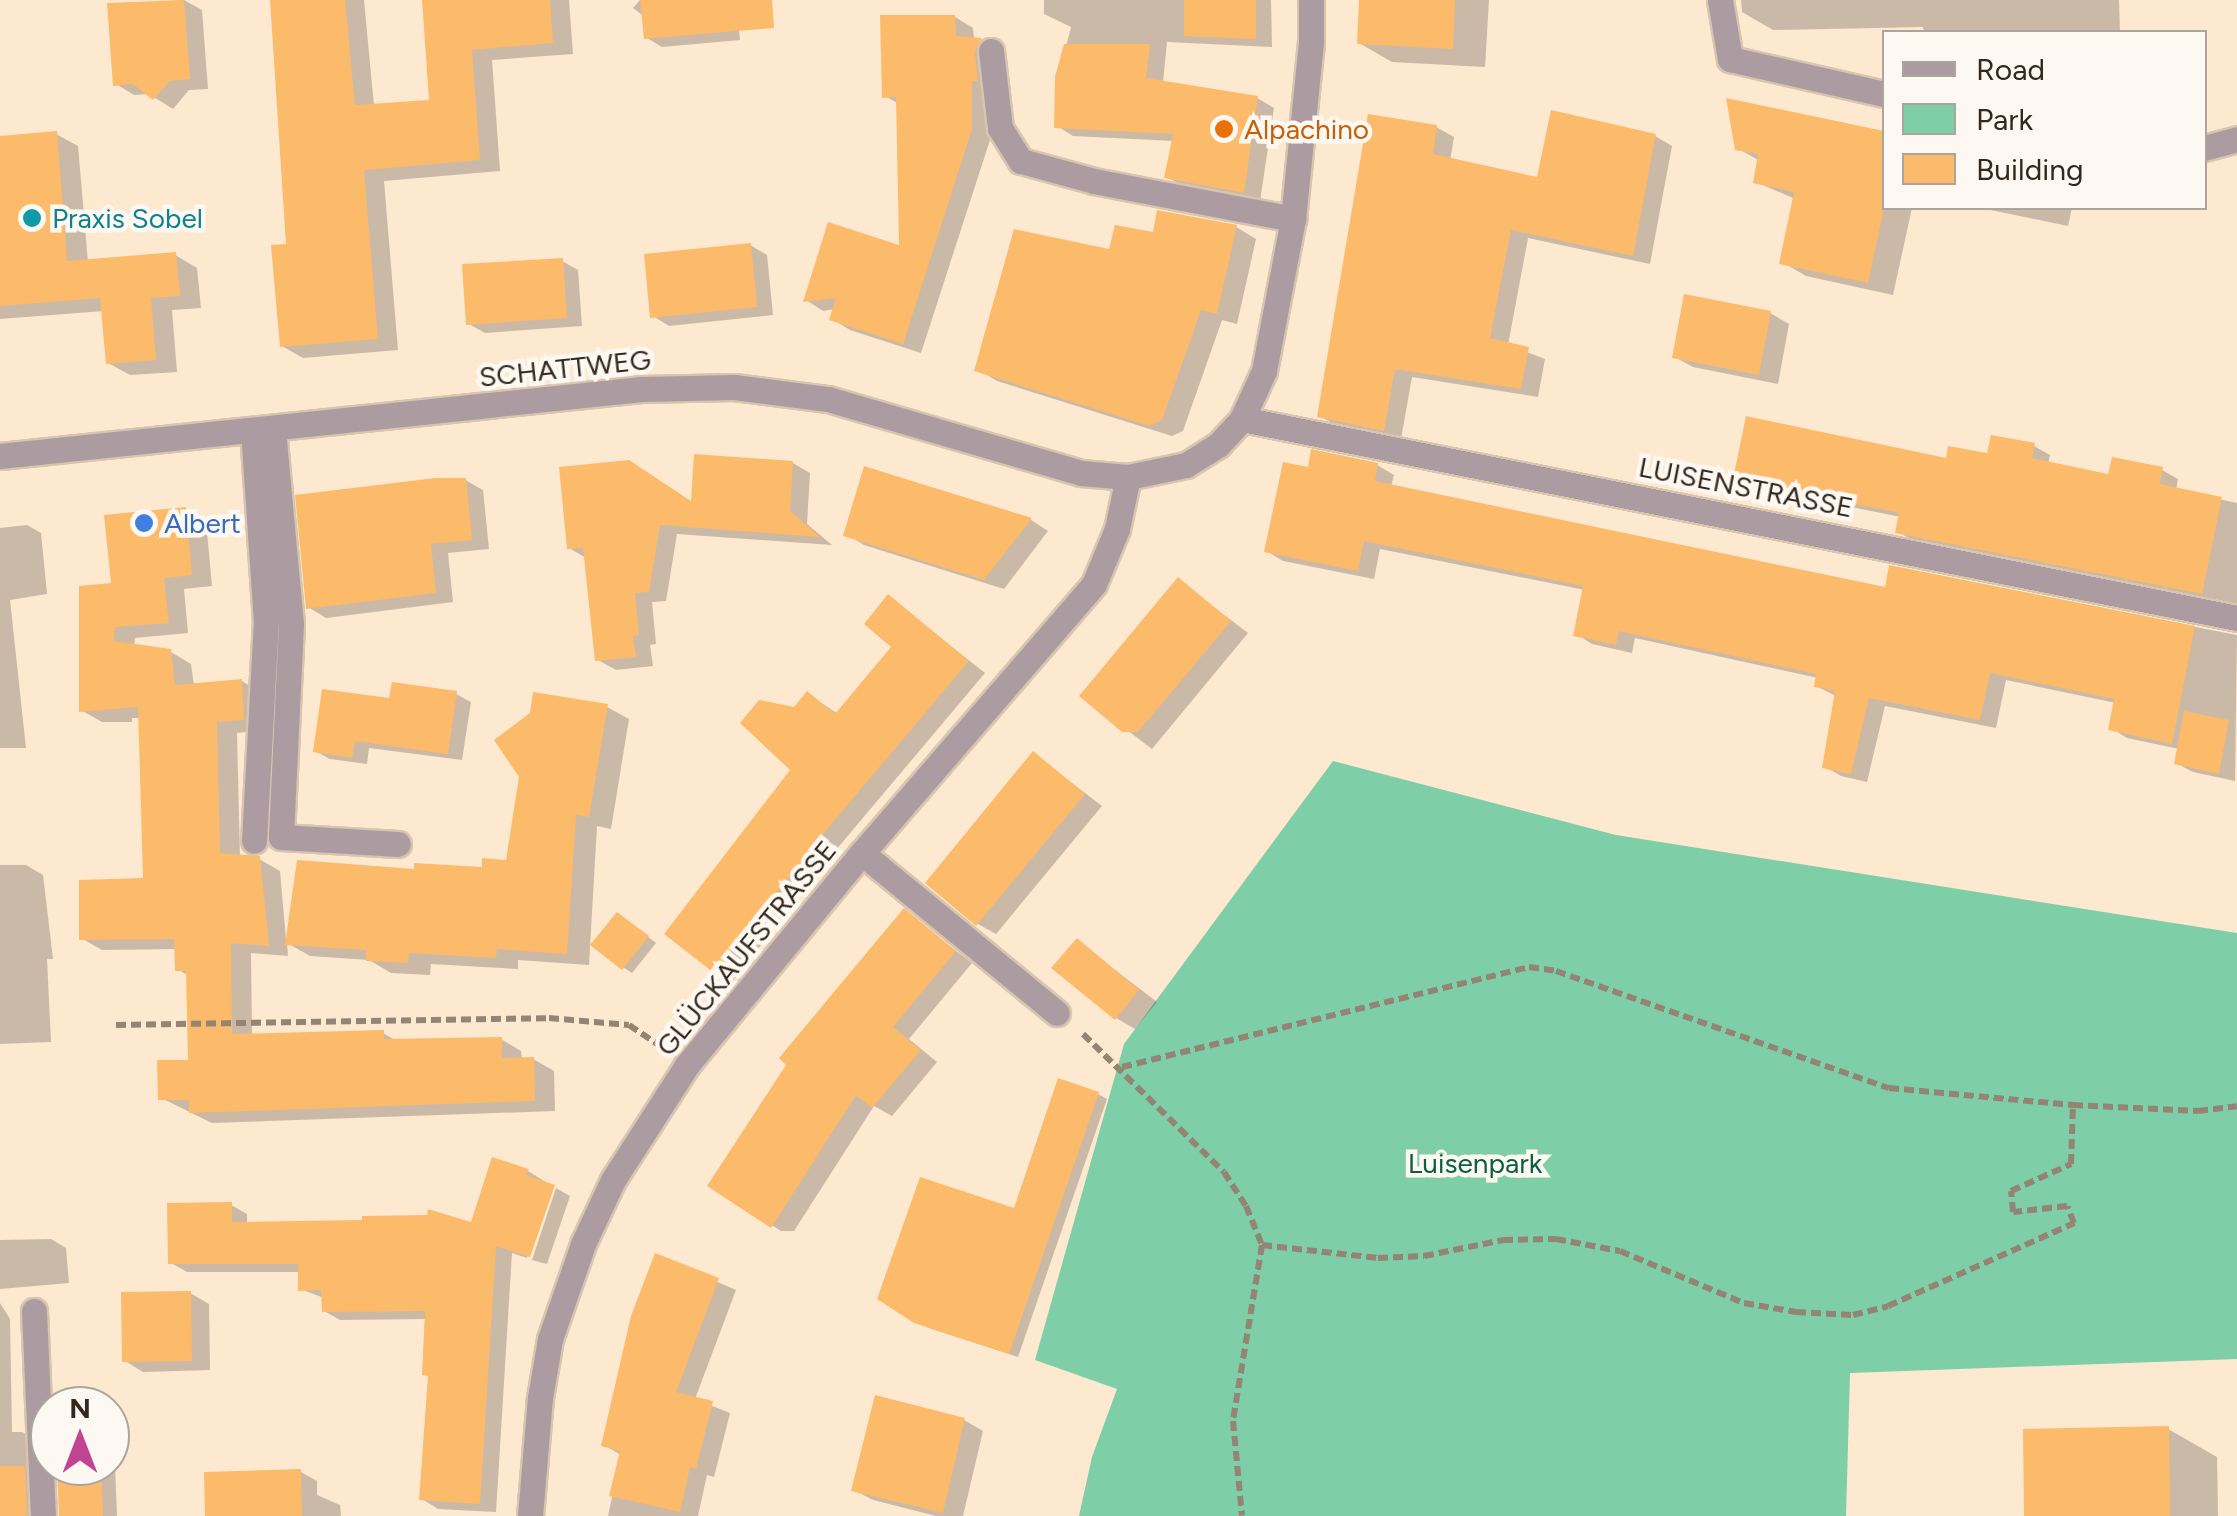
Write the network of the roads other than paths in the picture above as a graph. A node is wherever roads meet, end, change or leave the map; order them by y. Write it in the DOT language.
graph roads {
  1 [pos="1312,0"];
  2 [pos="1720,0"];
  3 [pos="991,50"];
  4 [pos="1882,94"];
  5 [pos="2237,139"];
  6 [pos="2207,147"];
  7 [pos="1292,219"];
  8 [pos="1242,419"];
  9 [pos="263,430"];
  10 [pos="0,456"];
  11 [pos="1128,477"];
  12 [pos="2237,618"];
  13 [pos="254,842"];
  14 [pos="398,844"];
  15 [pos="862,852"];
  16 [pos="1058,1013"];
  17 [pos="34,1312"];
  18 [pos="43,1516"];
  19 [pos="530,1516"];
  1 -- 7 [label="street"];
  2 -- 4 [label="street"];
  3 -- 7 [label="street"];
  5 -- 6 [label="street"];
  7 -- 8 [label="street"];
  8 -- 11 [label="street, SCHATTWEG"];
  8 -- 12 [label="street, LUISENSTRASSE"];
  9 -- 10 [label="street, SCHATTWEG"];
  9 -- 11 [label="street, SCHATTWEG"];
  9 -- 13 [label="street"];
  9 -- 14 [label="street"];
  11 -- 15 [label="street, GLÜCKAUFSTRASSE"];
  15 -- 16 [label="street"];
  15 -- 19 [label="street, GLÜCKAUFSTRASSE"];
  17 -- 18 [label="street"];
}
